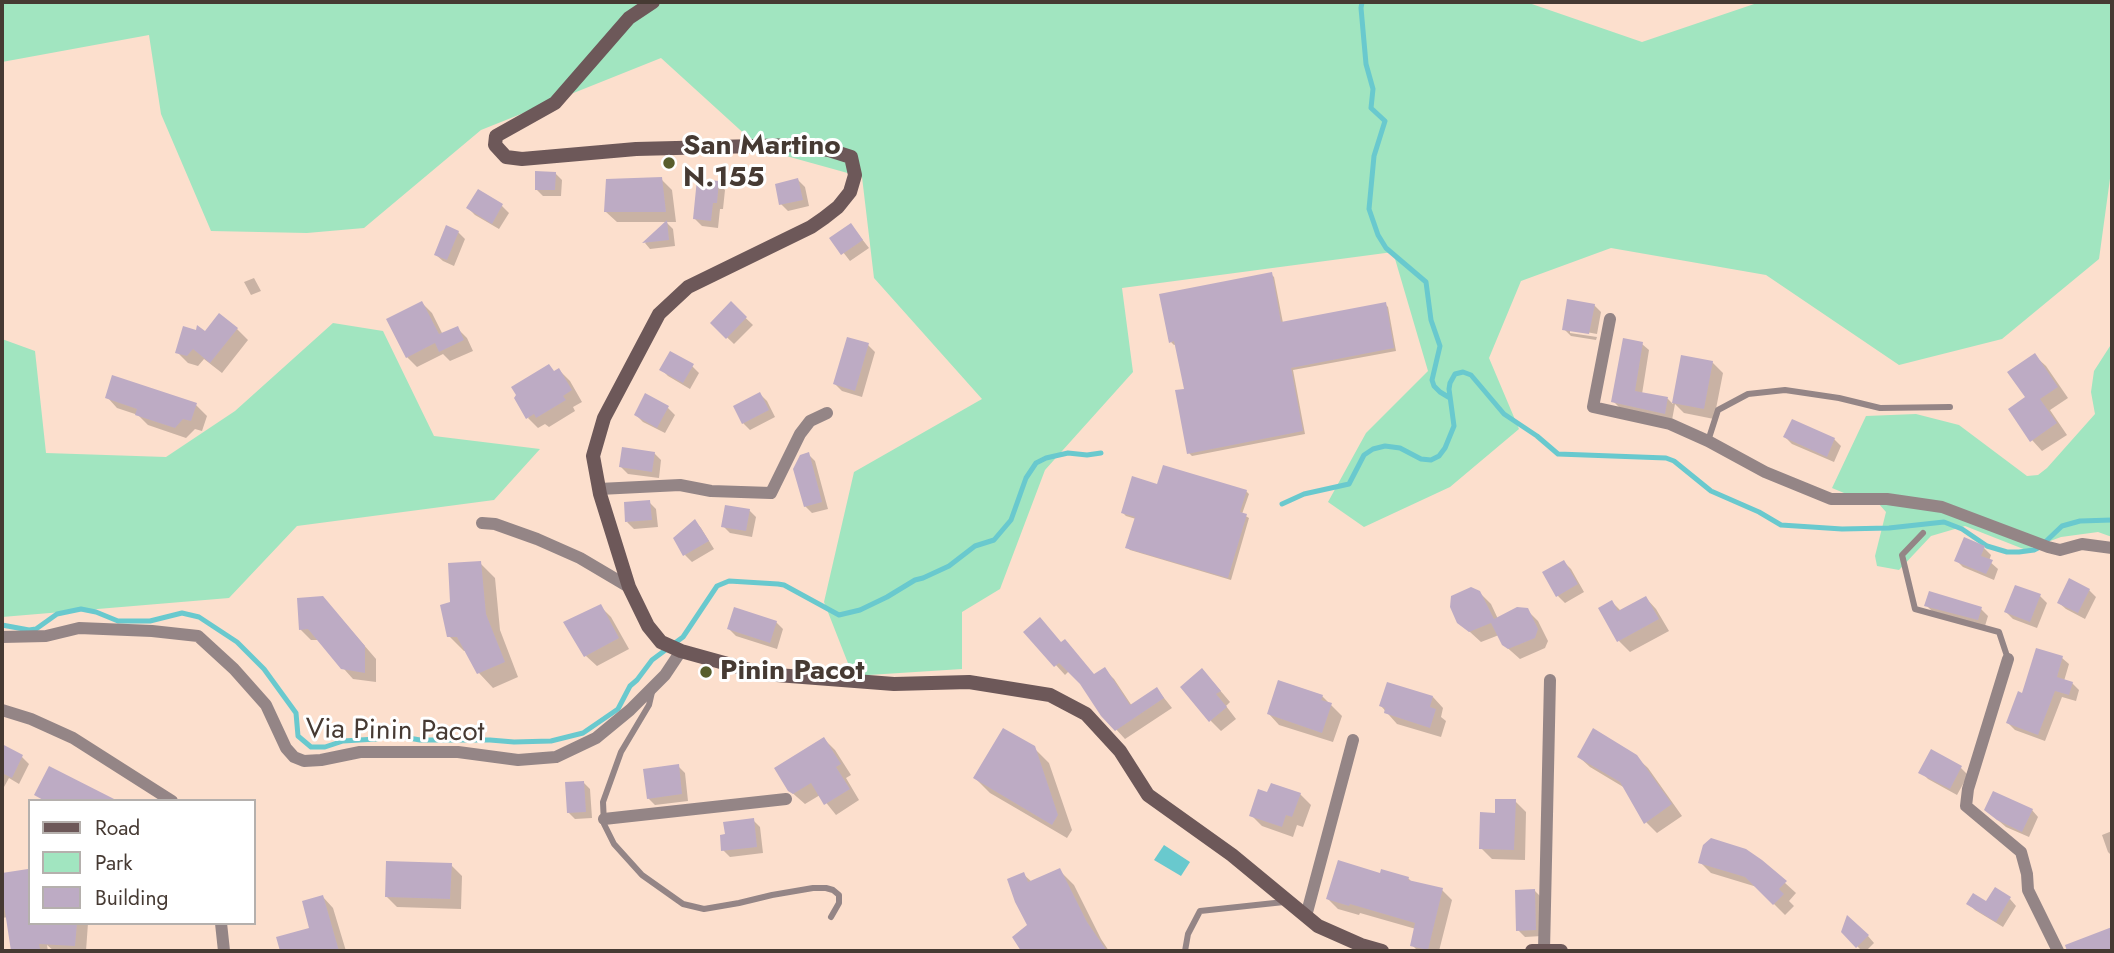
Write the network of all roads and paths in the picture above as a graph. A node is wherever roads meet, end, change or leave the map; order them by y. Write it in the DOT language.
graph roads {
  1 [pos="653,2"];
  2 [pos="1610,319"];
  3 [pos="1950,407"];
  4 [pos="827,412"];
  5 [pos="1708,441"];
  6 [pos="599,489"];
  7 [pos="481,523"];
  8 [pos="1923,533"];
  9 [pos="2112,548"];
  10 [pos="629,587"];
  11 [pos="2,637"];
  12 [pos="681,651"];
  13 [pos="2008,659"];
  14 [pos="1550,680"];
  15 [pos="654,687"];
  16 [pos="2,710"];
  17 [pos="1353,740"];
  18 [pos="169,799"];
  19 [pos="786,799"];
  20 [pos="604,820"];
  21 [pos="1288,901"];
  22 [pos="1306,916"];
  23 [pos="831,917"];
  24 [pos="210,925"];
  25 [pos="221,925"];
  26 [pos="223,945"];
  27 [pos="1185,951"];
  28 [pos="1382,951"];
  29 [pos="1538,951"];
  30 [pos="1561,951"];
  31 [pos="2057,951"];
  1 -- 6 [label="street"];
  2 -- 5 [label="street"];
  3 -- 5 [label="lane"];
  4 -- 6 [label="street"];
  5 -- 9 [label="street"];
  6 -- 10 [label="street"];
  7 -- 10 [label="street"];
  8 -- 13 [label="lane"];
  10 -- 12 [label="street"];
  11 -- 15 [label="street, Via Pinin Pacot"];
  12 -- 15 [label="street, Via Pinin Pacot"];
  12 -- 21 [label="street"];
  13 -- 31 [label="street"];
  14 -- 29 [label="street"];
  15 -- 20 [label="lane"];
  16 -- 18 [label="street"];
  17 -- 22 [label="street"];
  19 -- 20 [label="street"];
  20 -- 23 [label="lane"];
  21 -- 22 [label="street"];
  21 -- 27 [label="lane"];
  22 -- 28 [label="street"];
  24 -- 26 [label="street"];
  25 -- 26 [label="street"];
  29 -- 30 [label="street"];
}
